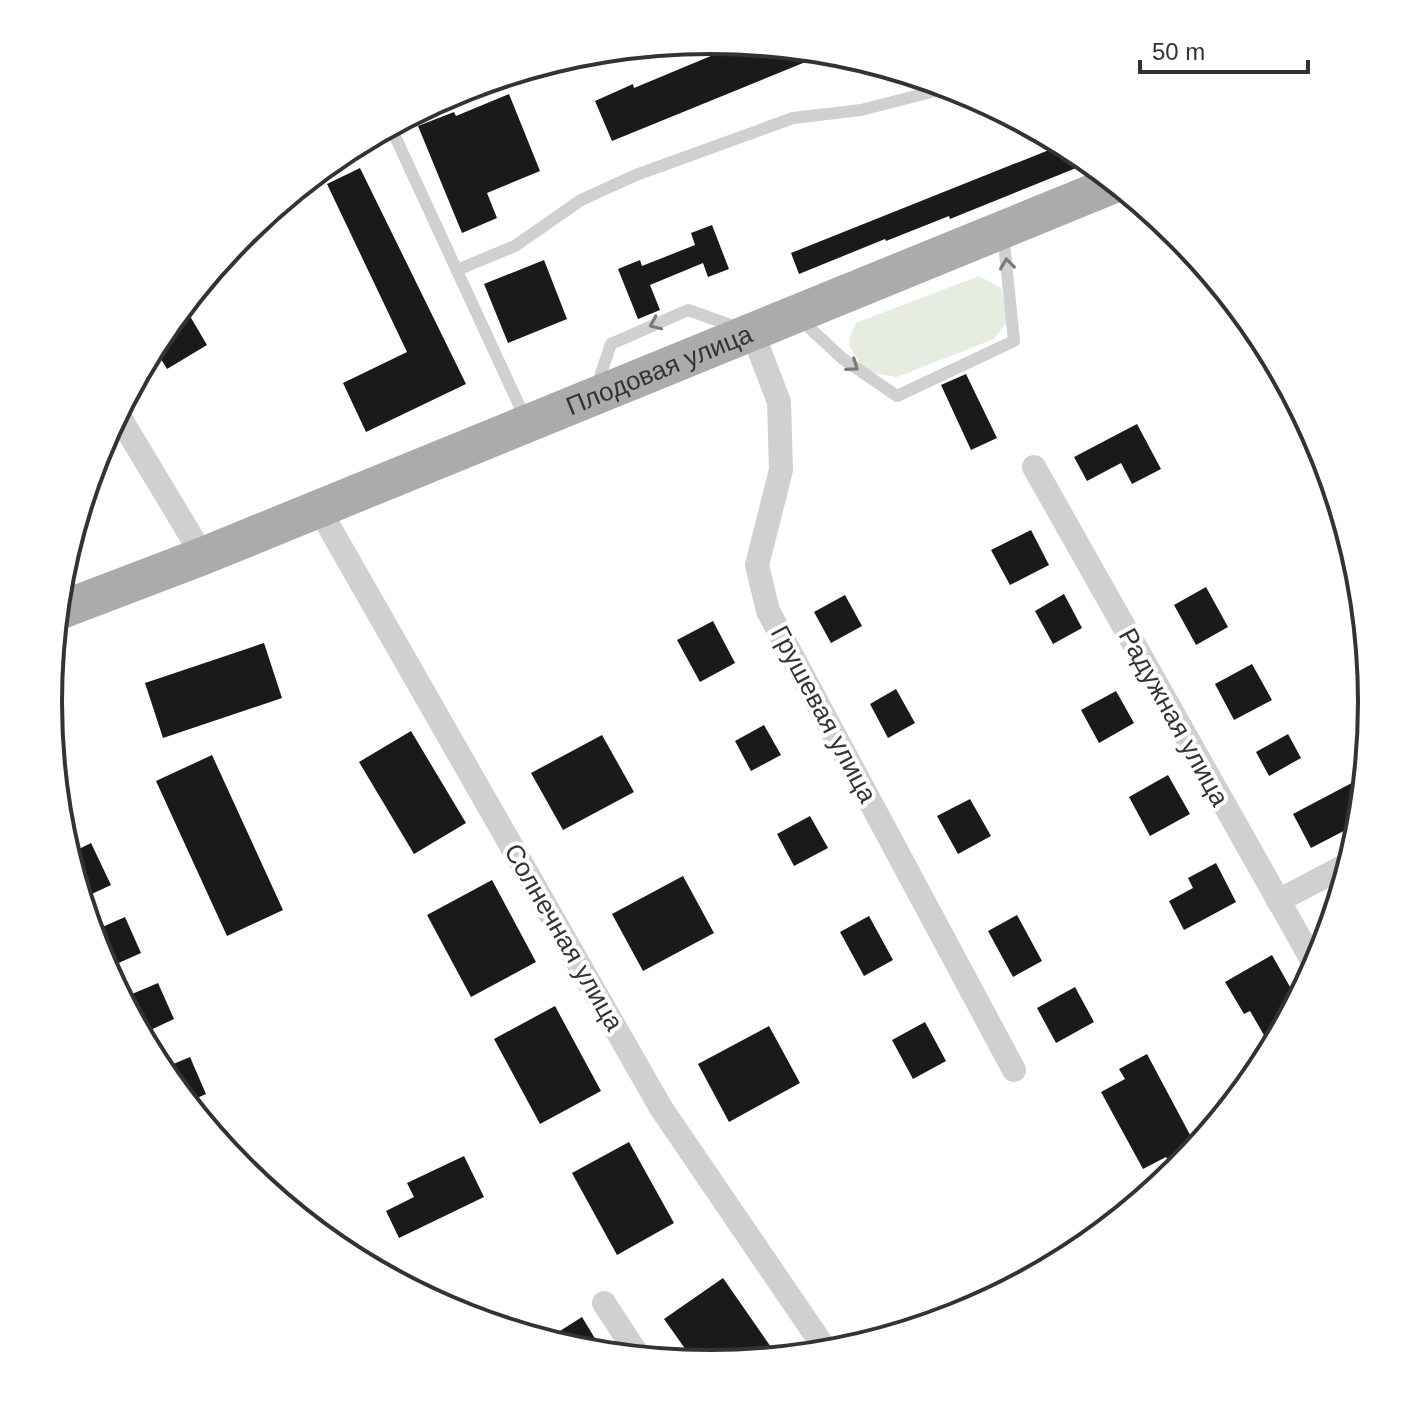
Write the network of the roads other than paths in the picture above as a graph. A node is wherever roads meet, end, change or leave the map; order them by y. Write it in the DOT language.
graph roads {
  1 [pos="930,92"];
  2 [pos="395,136"];
  3 [pos="1105,188"];
  4 [pos="1002,230"];
  5 [pos="457,270"];
  6 [pos="795,315"];
  7 [pos="753,334"];
  8 [pos="528,424"];
  9 [pos="124,425"];
  10 [pos="1034,467"];
  11 [pos="319,509"];
  12 [pos="203,556"];
  13 [pos="69,607"];
  14 [pos="1336,870"];
  15 [pos="1278,901"];
  16 [pos="1308,953"];
  17 [pos="1014,1070"];
  18 [pos="604,1303"];
  19 [pos="820,1341"];
  20 [pos="632,1346"];
  1 -- 5 [label="lane"];
  2 -- 5 [label="lane"];
  3 -- 4 [label="main road, Плодовая улица"];
  4 -- 6 [label="main road, Плодовая улица"];
  6 -- 4 [label="lane, one-way"];
  5 -- 8 [label="lane"];
  6 -- 7 [label="main road, Плодовая улица"];
  7 -- 8 [label="main road, Плодовая улица"];
  7 -- 17 [label="street, Грушевая улица"];
  8 -- 11 [label="main road, Плодовая улица"];
  9 -- 12 [label="street"];
  10 -- 15 [label="street, Радужная улица"];
  11 -- 12 [label="main road, Плодовая улица"];
  11 -- 19 [label="street, Солнечная улица"];
  12 -- 13 [label="main road, Плодовая улица"];
  14 -- 15 [label="street"];
  15 -- 16 [label="street, Радужная улица"];
  18 -- 20 [label="street"];
}
